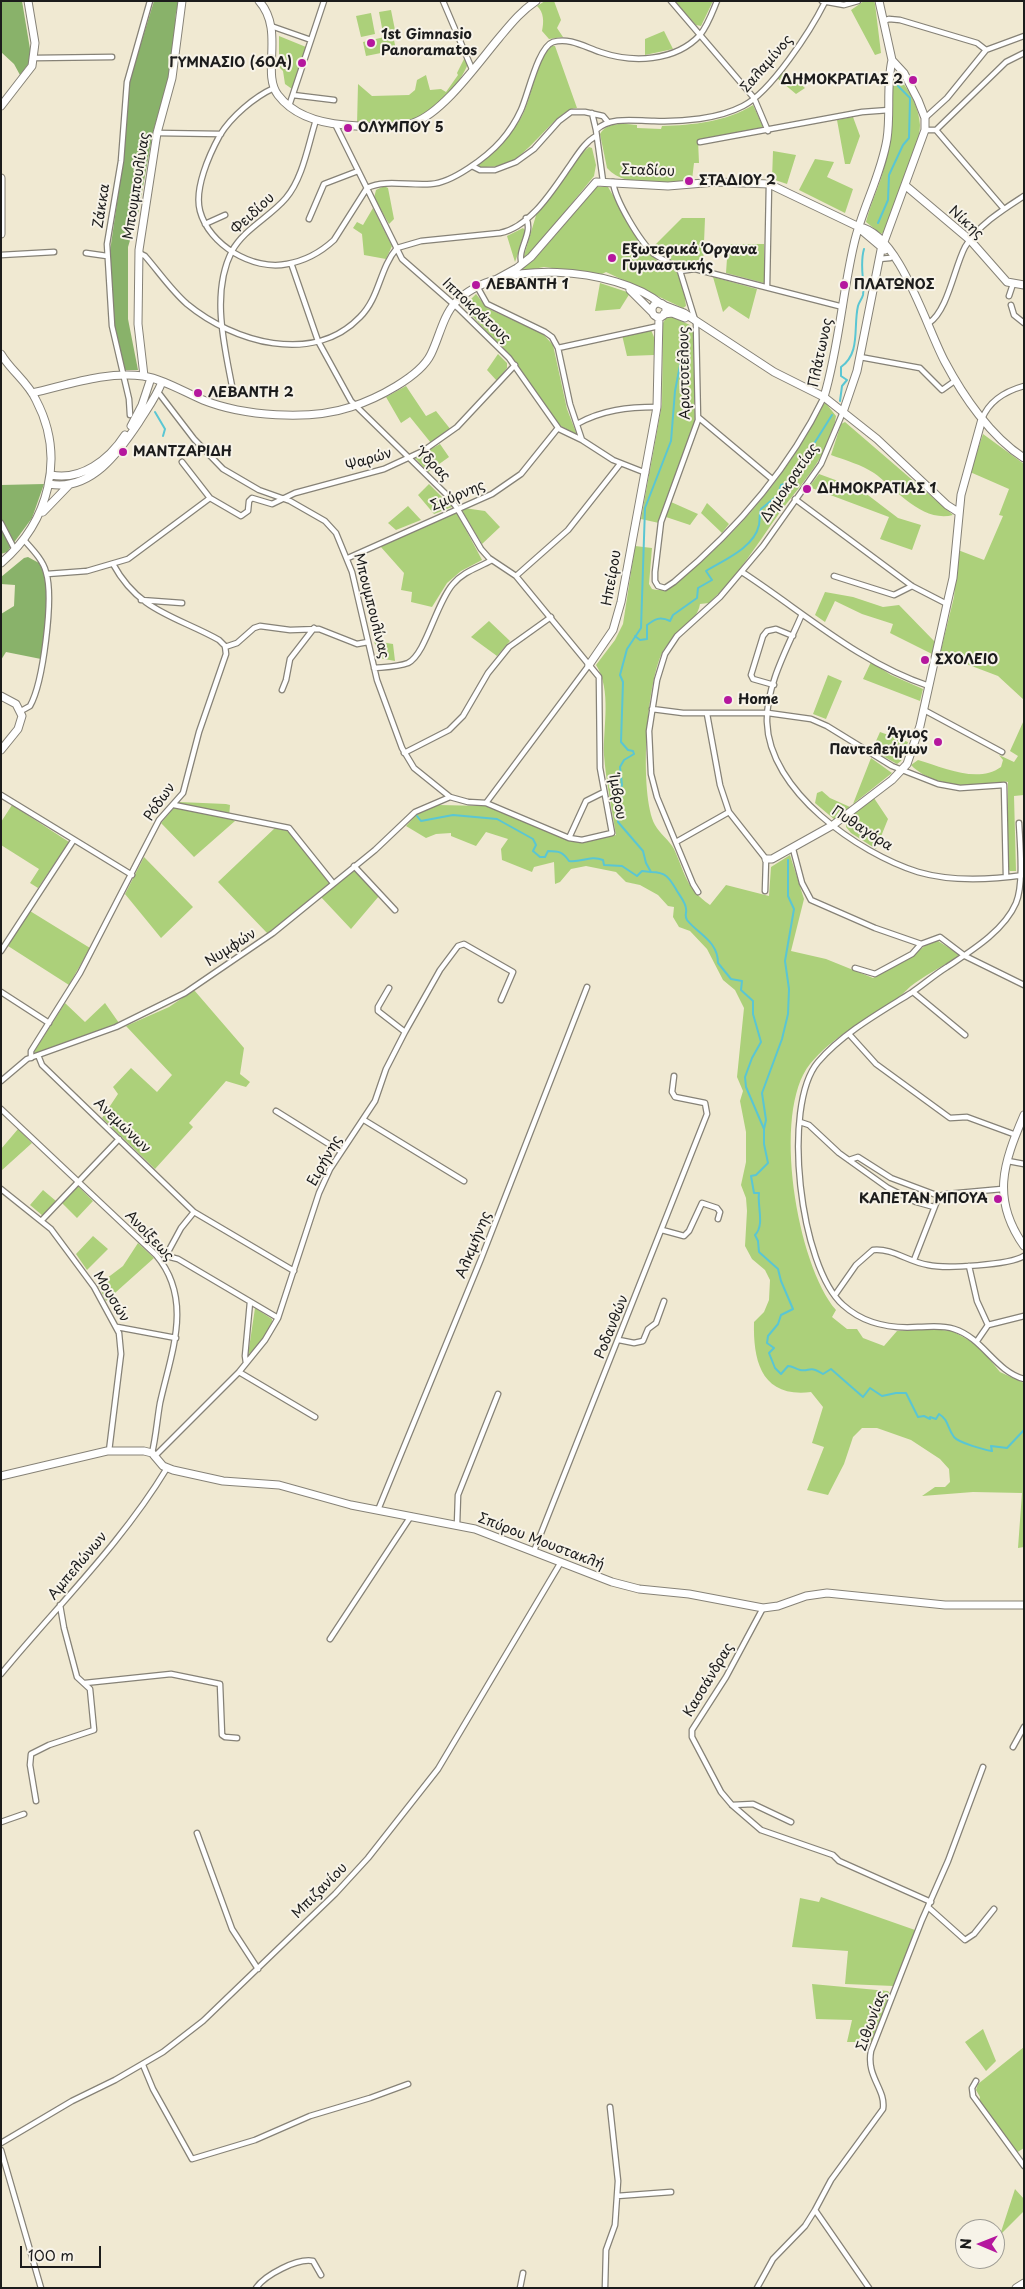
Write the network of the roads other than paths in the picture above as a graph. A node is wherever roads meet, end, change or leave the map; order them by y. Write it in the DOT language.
graph roads {
  1 [pos="28,1"];
  2 [pos="150,1"];
  3 [pos="182,1"];
  4 [pos="259,1"];
  5 [pos="324,1"];
  6 [pos="444,1"];
  7 [pos="536,1"];
  8 [pos="671,1"];
  9 [pos="717,1"];
  10 [pos="878,1"];
  11 [pos="824,2"];
  12 [pos="856,2"];
  13 [pos="883,21"];
  14 [pos="271,26"];
  15 [pos="700,34"];
  16 [pos="1024,36"];
  17 [pos="311,40"];
  18 [pos="986,50"];
  19 [pos="1024,53"];
  20 [pos="112,57"];
  21 [pos="34,58"];
  22 [pos="892,60"];
  23 [pos="472,69"];
  24 [pos="274,88"];
  25 [pos="293,95"];
  26 [pos="754,98"];
  27 [pos="334,100"];
  28 [pos="1,106"];
  29 [pos="289,106"];
  30 [pos="889,110"];
  31 [pos="592,113"];
  32 [pos="925,118"];
  33 [pos="316,120"];
  34 [pos="608,122"];
  35 [pos="336,124"];
  36 [pos="596,130"];
  37 [pos="925,130"];
  38 [pos="936,130"];
  39 [pos="768,131"];
  40 [pos="157,133"];
  41 [pos="221,134"];
  42 [pos="596,136"];
  43 [pos="700,142"];
  44 [pos="472,166"];
  45 [pos="358,171"];
  46 [pos="1,178"];
  47 [pos="603,181"];
  48 [pos="613,182"];
  49 [pos="768,184"];
  50 [pos="906,186"];
  51 [pos="367,188"];
  52 [pos="1024,196"];
  53 [pos="1004,210"];
  54 [pos="225,215"];
  55 [pos="526,218"];
  56 [pos="309,219"];
  57 [pos="204,224"];
  58 [pos="859,227"];
  59 [pos="1,234"];
  60 [pos="970,240"];
  61 [pos="883,244"];
  62 [pos="396,249"];
  63 [pos="54,252"];
  64 [pos="232,252"];
  65 [pos="86,253"];
  66 [pos="139,253"];
  67 [pos="1,254"];
  68 [pos="107,256"];
  69 [pos="890,258"];
  70 [pos="878,260"];
  71 [pos="291,263"];
  72 [pos="522,265"];
  73 [pos="898,266"];
  74 [pos="680,271"];
  75 [pos="497,279"];
  76 [pos="619,283"];
  77 [pos="1010,283"];
  78 [pos="1024,285"];
  79 [pos="767,287"];
  80 [pos="478,288"];
  81 [pos="1009,296"];
  82 [pos="454,304"];
  83 [pos="662,304"];
  84 [pos="1011,305"];
  85 [pos="843,307"];
  86 [pos="652,312"];
  87 [pos="662,316"];
  88 [pos="692,320"];
  89 [pos="929,323"];
  90 [pos="1024,323"];
  91 [pos="222,326"];
  92 [pos="659,326"];
  93 [pos="318,342"];
  94 [pos="558,348"];
  95 [pos="1,354"];
  96 [pos="860,356"];
  97 [pos="515,365"];
  98 [pos="123,376"];
  99 [pos="147,377"];
  100 [pos="956,380"];
  101 [pos="162,382"];
  102 [pos="232,386"];
  103 [pos="1024,386"];
  104 [pos="158,392"];
  105 [pos="32,393"];
  106 [pos="824,397"];
  107 [pos="355,406"];
  108 [pos="657,407"];
  109 [pos="843,412"];
  110 [pos="130,415"];
  111 [pos="698,417"];
  112 [pos="982,419"];
  113 [pos="577,424"];
  114 [pos="558,428"];
  115 [pos="582,440"];
  116 [pos="50,444"];
  117 [pos="409,458"];
  118 [pos="1024,458"];
  119 [pos="182,462"];
  120 [pos="620,464"];
  121 [pos="646,473"];
  122 [pos="50,475"];
  123 [pos="72,479"];
  124 [pos="772,479"];
  125 [pos="49,484"];
  126 [pos="210,498"];
  127 [pos="285,498"];
  128 [pos="795,499"];
  129 [pos="457,508"];
  130 [pos="958,512"];
  131 [pos="41,514"];
  132 [pos="1,523"];
  133 [pos="24,540"];
  134 [pos="15,550"];
  135 [pos="348,558"];
  136 [pos="492,560"];
  137 [pos="1,563"];
  138 [pos="113,564"];
  139 [pos="742,572"];
  140 [pos="47,574"];
  141 [pos="516,576"];
  142 [pos="834,576"];
  143 [pos="656,585"];
  144 [pos="912,586"];
  145 [pos="141,600"];
  146 [pos="182,603"];
  147 [pos="947,604"];
  148 [pos="802,614"];
  149 [pos="551,617"];
  150 [pos="314,628"];
  151 [pos="792,636"];
  152 [pos="368,642"];
  153 [pos="225,647"];
  154 [pos="589,664"];
  155 [pos="374,668"];
  156 [pos="774,685"];
  157 [pos="929,686"];
  158 [pos="282,690"];
  159 [pos="1,696"];
  160 [pos="652,709"];
  161 [pos="924,710"];
  162 [pos="21,711"];
  163 [pos="768,713"];
  164 [pos="707,714"];
  165 [pos="1,750"];
  166 [pos="1002,752"];
  167 [pos="404,753"];
  168 [pos="902,770"];
  169 [pos="604,792"];
  170 [pos="1,795"];
  171 [pos="450,798"];
  172 [pos="486,803"];
  173 [pos="174,805"];
  174 [pos="729,812"];
  175 [pos="1019,823"];
  176 [pos="833,825"];
  177 [pos="569,838"];
  178 [pos="73,841"];
  179 [pos="676,842"];
  180 [pos="793,848"];
  181 [pos="766,859"];
  182 [pos="354,866"];
  183 [pos="132,875"];
  184 [pos="1022,875"];
  185 [pos="1006,876"];
  186 [pos="334,883"];
  187 [pos="765,890"];
  188 [pos="698,892"];
  189 [pos="395,910"];
  190 [pos="921,944"];
  191 [pos="1,951"];
  192 [pos="965,956"];
  193 [pos="855,968"];
  194 [pos="1024,985"];
  195 [pos="587,987"];
  196 [pos="389,988"];
  197 [pos="1,992"];
  198 [pos="913,992"];
  199 [pos="500,1000"];
  200 [pos="49,1023"];
  201 [pos="405,1032"];
  202 [pos="849,1034"];
  203 [pos="965,1035"];
  204 [pos="38,1055"];
  205 [pos="31,1058"];
  206 [pos="674,1076"];
  207 [pos="1,1081"];
  208 [pos="1,1109"];
  209 [pos="276,1111"];
  210 [pos="1024,1115"];
  211 [pos="364,1120"];
  212 [pos="800,1122"];
  213 [pos="1016,1136"];
  214 [pos="119,1139"];
  215 [pos="340,1151"];
  216 [pos="849,1160"];
  217 [pos="1008,1161"];
  218 [pos="1024,1164"];
  219 [pos="464,1181"];
  220 [pos="78,1182"];
  221 [pos="1,1189"];
  222 [pos="1002,1189"];
  223 [pos="939,1196"];
  224 [pos="934,1207"];
  225 [pos="194,1212"];
  226 [pos="718,1219"];
  227 [pos="42,1220"];
  228 [pos="662,1230"];
  229 [pos="1024,1246"];
  230 [pos="166,1256"];
  231 [pos="1024,1256"];
  232 [pos="914,1260"];
  233 [pos="162,1263"];
  234 [pos="969,1266"];
  235 [pos="294,1271"];
  236 [pos="835,1295"];
  237 [pos="664,1301"];
  238 [pos="250,1302"];
  239 [pos="1024,1316"];
  240 [pos="278,1318"];
  241 [pos="988,1325"];
  242 [pos="116,1327"];
  243 [pos="176,1338"];
  244 [pos="619,1340"];
  245 [pos="977,1341"];
  246 [pos="246,1363"];
  247 [pos="239,1372"];
  248 [pos="1024,1379"];
  249 [pos="498,1394"];
  250 [pos="315,1417"];
  251 [pos="109,1450"];
  252 [pos="154,1455"];
  253 [pos="167,1468"];
  254 [pos="1,1476"];
  255 [pos="378,1510"];
  256 [pos="411,1516"];
  257 [pos="457,1525"];
  258 [pos="534,1551"];
  259 [pos="561,1562"];
  260 [pos="60,1605"];
  261 [pos="1024,1605"];
  262 [pos="763,1608"];
  263 [pos="330,1639"];
  264 [pos="1,1674"];
  265 [pos="85,1683"];
  266 [pos="1024,1727"];
  267 [pos="237,1738"];
  268 [pos="1013,1747"];
  269 [pos="983,1767"];
  270 [pos="36,1801"];
  271 [pos="732,1805"];
  272 [pos="24,1814"];
  273 [pos="1,1822"];
  274 [pos="791,1822"];
  275 [pos="197,1833"];
  276 [pos="931,1902"];
  277 [pos="928,1907"];
  278 [pos="994,1909"];
  279 [pos="258,1969"];
  280 [pos="143,2065"];
  281 [pos="976,2081"];
  282 [pos="408,2084"];
  283 [pos="610,2107"];
  284 [pos="1,2143"];
  285 [pos="1,2150"];
  286 [pos="1024,2166"];
  287 [pos="671,2192"];
  288 [pos="616,2196"];
  289 [pos="815,2210"];
  290 [pos="523,2274"];
  291 [pos="321,2275"];
  292 [pos="1024,2283"];
  293 [pos="41,2288"];
  294 [pos="256,2288"];
  295 [pos="520,2288"];
  296 [pos="605,2288"];
  297 [pos="757,2288"];
  298 [pos="869,2288"];
  299 [pos="1016,2288"];
  1 -- 21 [label="street"];
  2 -- 68 [label="street, Ζάκκα"];
  3 -- 40 [label="street, Μπουμπουλίνας"];
  4 -- 14 [label="street"];
  5 -- 17 [label="street"];
  6 -- 23 [label="street"];
  7 -- 23 [label="street"];
  8 -- 15 [label="street"];
  9 -- 15 [label="street"];
  10 -- 13 [label="street, Δημοκρατίας"];
  11 -- 12 [label="street"];
  11 -- 26 [label="street, Σαλαμίνος"];
  13 -- 18 [label="street"];
  13 -- 22 [label="street, Δημοκρατίας"];
  14 -- 17 [label="street"];
  14 -- 24 [label="street"];
  15 -- 26 [label="street"];
  15 -- 44 [label="street"];
  16 -- 18 [label="street"];
  17 -- 25 [label="street"];
  18 -- 32 [label="street"];
  19 -- 38 [label="street"];
  20 -- 21 [label="street"];
  21 -- 28 [label="street"];
  22 -- 30 [label="street, Πλάτωνος"];
  22 -- 32 [label="street, Δημοκρατίας"];
  23 -- 35 [label="street"];
  24 -- 29 [label="street"];
  24 -- 41 [label="street"];
  25 -- 27 [label="street"];
  25 -- 29 [label="street"];
  26 -- 34 [label="street, Σαλαμίνος"];
  26 -- 39 [label="street"];
  29 -- 33 [label="street"];
  30 -- 39 [label="street"];
  30 -- 58 [label="street, Πλάτωνος"];
  31 -- 34 [label="street"];
  31 -- 36 [label="street"];
  31 -- 44 [label="street"];
  32 -- 37 [label="street, Δημοκρατίας"];
  33 -- 35 [label="street"];
  33 -- 64 [label="street, Φειδίου"];
  34 -- 36 [label="street"];
  35 -- 45 [label="street, Ιπποκράτους"];
  36 -- 42 [label="street"];
  37 -- 38 [label="street"];
  37 -- 50 [label="street, Δημοκρατίας"];
  38 -- 53 [label="street"];
  39 -- 43 [label="street"];
  40 -- 41 [label="street"];
  40 -- 66 [label="street, Μπουμπουλίνας"];
  41 -- 57 [label="street"];
  42 -- 47 [label="street"];
  42 -- 55 [label="street"];
  44 -- 51 [label="street"];
  45 -- 51 [label="street, Ιπποκράτους"];
  45 -- 56 [label="street"];
  46 -- 59 [label="street"];
  47 -- 48 [label="street, Σταδίου"];
  47 -- 72 [label="street, Σταδίου"];
  48 -- 49 [label="street, Σταδίου"];
  48 -- 74 [label="street"];
  49 -- 58 [label="street, Σταδίου"];
  49 -- 79 [label="street"];
  50 -- 60 [label="street, Νίκης"];
  50 -- 61 [label="street, Δημοκρατίας"];
  51 -- 62 [label="street, Ιπποκράτους"];
  51 -- 71 [label="street"];
  52 -- 53 [label="street"];
  53 -- 60 [label="street"];
  54 -- 57 [label="street"];
  55 -- 62 [label="street"];
  55 -- 72 [label="street"];
  57 -- 64 [label="street"];
  58 -- 61 [label="street, Σταδίου"];
  58 -- 85 [label="street, Πλάτωνος"];
  60 -- 77 [label="street, Νίκης"];
  60 -- 89 [label="street"];
  61 -- 69 [label="street, Σταδίου"];
  61 -- 70 [label="street, Δημοκρατίας"];
  61 -- 73 [label="street, Σταδίου"];
  62 -- 82 [label="street, Ιπποκράτους"];
  62 -- 93 [label="street"];
  63 -- 67 [label="street"];
  64 -- 71 [label="street"];
  64 -- 91 [label="street, Φειδίου"];
  65 -- 68 [label="street"];
  66 -- 91 [label="street"];
  66 -- 99 [label="street, Μπουμπουλίνας"];
  68 -- 98 [label="street, Ζάκκα"];
  69 -- 70 [label="street"];
  69 -- 73 [label="street, Σταδίου"];
  70 -- 96 [label="street, Δημοκρατίας"];
  71 -- 93 [label="street, Ύδρας"];
  72 -- 75 [label="street, Σταδίου"];
  73 -- 89 [label="street, Σταδίου"];
  74 -- 79 [label="street"];
  74 -- 88 [label="street, Αριστοτέλους"];
  75 -- 76 [label="street"];
  75 -- 80 [label="street, Σταδίου"];
  76 -- 83 [label="street"];
  76 -- 86 [label="street"];
  77 -- 78 [label="street"];
  77 -- 81 [label="street"];
  79 -- 85 [label="street"];
  80 -- 82 [label="street, Σταδίου"];
  80 -- 94 [label="street"];
  82 -- 97 [label="street, Ιπποκράτους"];
  82 -- 107 [label="street"];
  83 -- 86 [label="street"];
  83 -- 87 [label="street, Ηπείρου"];
  83 -- 88 [label="street"];
  84 -- 90 [label="street"];
  85 -- 106 [label="street, Πλάτωνος"];
  86 -- 87 [label="street"];
  87 -- 88 [label="street"];
  87 -- 92 [label="street, Ηπείρου"];
  88 -- 106 [label="street"];
  88 -- 111 [label="street, Αριστοτέλους"];
  89 -- 100 [label="street, Σταδίου"];
  91 -- 93 [label="street"];
  91 -- 102 [label="street, Φειδίου"];
  92 -- 94 [label="street"];
  92 -- 108 [label="street, Ηπείρου"];
  93 -- 107 [label="street, Ύδρας"];
  94 -- 113 [label="street"];
  95 -- 105 [label="street"];
  96 -- 100 [label="street"];
  96 -- 109 [label="street, Δημοκρατίας"];
  97 -- 114 [label="street, Ιπποκράτους"];
  97 -- 117 [label="street, Ψαρών"];
  98 -- 99 [label="street"];
  98 -- 105 [label="street"];
  98 -- 110 [label="street, Ζάκκα"];
  99 -- 101 [label="street"];
  99 -- 123 [label="street"];
  100 -- 112 [label="street, Σταδίου"];
  101 -- 104 [label="street"];
  101 -- 107 [label="street"];
  103 -- 112 [label="street"];
  104 -- 123 [label="street"];
  104 -- 127 [label="street, Μπουμπουλίνας"];
  105 -- 116 [label="street"];
  106 -- 109 [label="street"];
  106 -- 124 [label="street, Πλάτωνος"];
  107 -- 117 [label="street, Ύδρας"];
  108 -- 113 [label="street"];
  108 -- 121 [label="street, Ηπείρου"];
  109 -- 128 [label="street, Δημοκρατίας"];
  109 -- 130 [label="street"];
  111 -- 124 [label="street"];
  111 -- 143 [label="street, Αριστοτέλους"];
  112 -- 118 [label="street, Σταδίου"];
  112 -- 130 [label="street"];
  113 -- 115 [label="street"];
  114 -- 115 [label="street, Ιπποκράτους"];
  114 -- 129 [label="street, Σμύρνης"];
  115 -- 120 [label="street, Ιπποκράτους"];
  116 -- 122 [label="street"];
  116 -- 123 [label="street"];
  117 -- 127 [label="street, Ψαρών"];
  117 -- 129 [label="street, Ύδρας"];
  119 -- 126 [label="street"];
  120 -- 121 [label="street, Ιπποκράτους"];
  120 -- 141 [label="street"];
  121 -- 154 [label="street, Ηπείρου"];
  122 -- 123 [label="street"];
  122 -- 125 [label="street"];
  123 -- 125 [label="street"];
  123 -- 131 [label="street"];
  124 -- 143 [label="street, Πλάτωνος"];
  125 -- 131 [label="street"];
  126 -- 127 [label="street"];
  126 -- 138 [label="street"];
  127 -- 135 [label="street, Μπουμπουλίνας"];
  128 -- 139 [label="street, Δημοκρατίας"];
  128 -- 144 [label="street"];
  129 -- 135 [label="street, Σμύρνης"];
  129 -- 136 [label="street, Ύδρας"];
  130 -- 147 [label="street"];
  131 -- 133 [label="street"];
  132 -- 134 [label="street"];
  133 -- 134 [label="street"];
  133 -- 140 [label="street"];
  134 -- 137 [label="street"];
  135 -- 152 [label="street, Μπουμπουλίνας"];
  136 -- 141 [label="street, Ύδρας"];
  136 -- 155 [label="street"];
  138 -- 140 [label="street"];
  138 -- 145 [label="street"];
  139 -- 148 [label="street"];
  139 -- 160 [label="street, Δημοκρατίας"];
  140 -- 162 [label="street"];
  141 -- 149 [label="street, Ύδρας"];
  142 -- 144 [label="street"];
  144 -- 147 [label="street"];
  145 -- 146 [label="street"];
  145 -- 153 [label="street"];
  147 -- 157 [label="street"];
  148 -- 151 [label="street, Πυθαγόρα"];
  148 -- 157 [label="street"];
  149 -- 154 [label="street, Ύδρας"];
  149 -- 167 [label="street"];
  150 -- 152 [label="street"];
  150 -- 153 [label="street"];
  150 -- 158 [label="street"];
  151 -- 156 [label="street, Πυθαγόρα"];
  151 -- 156 [label="street"];
  152 -- 155 [label="street, Μπουμπουλίνας"];
  153 -- 173 [label="street, Ρόδων"];
  154 -- 169 [label="street, Ίμβρου"];
  154 -- 172 [label="street, Ηπείρου"];
  155 -- 167 [label="street, Μπουμπουλίνας"];
  156 -- 163 [label="street, Πυθαγόρα"];
  157 -- 161 [label="street"];
  159 -- 162 [label="street"];
  160 -- 164 [label="street"];
  160 -- 179 [label="street, Δημοκρατίας"];
  161 -- 166 [label="street"];
  161 -- 168 [label="street"];
  162 -- 165 [label="street"];
  163 -- 164 [label="street"];
  163 -- 168 [label="street"];
  163 -- 176 [label="street, Πυθαγόρα"];
  164 -- 174 [label="street"];
  167 -- 171 [label="street, Μπουμπουλίνας"];
  168 -- 176 [label="street"];
  168 -- 185 [label="street"];
  169 -- 177 [label="street"];
  169 -- 177 [label="street, Ίμβρου"];
  170 -- 178 [label="street"];
  171 -- 172 [label="street, Μπουμπουλίνας"];
  171 -- 182 [label="street, Νυμφών"];
  172 -- 177 [label="street, Ίμβρου"];
  173 -- 183 [label="street, Ρόδων"];
  173 -- 186 [label="street"];
  174 -- 179 [label="street"];
  174 -- 181 [label="street"];
  175 -- 184 [label="street"];
  176 -- 180 [label="street"];
  176 -- 185 [label="street, Πυθαγόρα"];
  178 -- 183 [label="street"];
  178 -- 191 [label="street"];
  179 -- 188 [label="street, Δημοκρατίας"];
  180 -- 181 [label="street"];
  180 -- 190 [label="street"];
  181 -- 187 [label="street"];
  182 -- 186 [label="street, Νυμφών"];
  182 -- 189 [label="street"];
  183 -- 200 [label="street, Ρόδων"];
  184 -- 185 [label="street, Πυθαγόρα"];
  184 -- 192 [label="street"];
  186 -- 204 [label="street, Νυμφών"];
  190 -- 192 [label="street"];
  190 -- 193 [label="street"];
  192 -- 194 [label="street"];
  192 -- 198 [label="street"];
  195 -- 255 [label="street, Αλκμήνης"];
  196 -- 201 [label="street"];
  197 -- 200 [label="street"];
  198 -- 202 [label="street"];
  198 -- 203 [label="street"];
  199 -- 201 [label="street, Ειρήνης"];
  200 -- 205 [label="street, Ρόδων"];
  201 -- 211 [label="street, Ειρήνης"];
  202 -- 212 [label="street"];
  202 -- 213 [label="street"];
  204 -- 205 [label="street, Νυμφών"];
  204 -- 214 [label="street, Ανεμώνων"];
  205 -- 207 [label="street, Νυμφών"];
  206 -- 228 [label="street, Ροδανθών"];
  208 -- 220 [label="street, Ανοίξεως"];
  209 -- 215 [label="street"];
  210 -- 213 [label="street"];
  211 -- 215 [label="street, Ειρήνης"];
  211 -- 219 [label="street"];
  212 -- 216 [label="street"];
  212 -- 236 [label="street"];
  213 -- 217 [label="street"];
  214 -- 220 [label="street"];
  214 -- 225 [label="street, Ανεμώνων"];
  215 -- 235 [label="street, Ειρήνης"];
  216 -- 223 [label="street"];
  216 -- 224 [label="street"];
  217 -- 218 [label="street"];
  217 -- 222 [label="street"];
  220 -- 227 [label="street"];
  220 -- 233 [label="street, Ανοίξεως"];
  221 -- 227 [label="street, Μουσών"];
  222 -- 223 [label="street"];
  222 -- 229 [label="street"];
  223 -- 224 [label="street"];
  224 -- 232 [label="street"];
  225 -- 230 [label="street"];
  225 -- 235 [label="street, Ανεμώνων"];
  226 -- 228 [label="street"];
  227 -- 242 [label="street, Μουσών"];
  228 -- 244 [label="street, Ροδανθών"];
  230 -- 233 [label="street"];
  230 -- 238 [label="street"];
  231 -- 234 [label="street"];
  232 -- 234 [label="street"];
  232 -- 236 [label="street"];
  233 -- 243 [label="street, Ανοίξεως"];
  234 -- 241 [label="street"];
  235 -- 240 [label="street, Ειρήνης"];
  236 -- 245 [label="street"];
  237 -- 244 [label="street"];
  238 -- 240 [label="street"];
  238 -- 246 [label="street"];
  239 -- 241 [label="street"];
  240 -- 246 [label="street, Ειρήνης"];
  241 -- 245 [label="street"];
  242 -- 243 [label="street"];
  242 -- 251 [label="street, Μουσών"];
  243 -- 252 [label="street, Ανοίξεως"];
  244 -- 258 [label="street, Ροδανθών"];
  245 -- 248 [label="street"];
  246 -- 247 [label="street, Ειρήνης"];
  247 -- 250 [label="street"];
  247 -- 252 [label="street, Ειρήνης"];
  249 -- 257 [label="street"];
  251 -- 252 [label="street"];
  251 -- 254 [label="street"];
  252 -- 253 [label="street"];
  253 -- 255 [label="street, Σπύρου Μουστακλή"];
  253 -- 260 [label="street, Αμπελώνων"];
  255 -- 256 [label="street, Σπύρου Μουστακλή"];
  256 -- 257 [label="street, Σπύρου Μουστακλή"];
  256 -- 263 [label="street"];
  257 -- 258 [label="street, Σπύρου Μουστακλή"];
  258 -- 259 [label="street, Σπύρου Μουστακλή"];
  259 -- 262 [label="street, Σπύρου Μουστακλή"];
  259 -- 279 [label="street, Μπιζανίου"];
  260 -- 264 [label="street, Αμπελώνων"];
  260 -- 265 [label="street"];
  261 -- 262 [label="street, Σπύρου Μουστακλή"];
  262 -- 271 [label="street, Κασσάνδρας"];
  265 -- 267 [label="street"];
  265 -- 270 [label="street"];
  266 -- 268 [label="street"];
  269 -- 276 [label="street, Σιθωνίας"];
  271 -- 274 [label="street"];
  271 -- 276 [label="street, Κασσάνδρας"];
  272 -- 273 [label="street"];
  275 -- 279 [label="street"];
  276 -- 277 [label="street, Σιθωνίας"];
  277 -- 278 [label="street"];
  277 -- 289 [label="street, Σιθωνίας"];
  279 -- 280 [label="street, Μπιζανίου"];
  280 -- 282 [label="street"];
  280 -- 284 [label="street, Μπιζανίου"];
  281 -- 286 [label="street"];
  283 -- 288 [label="street"];
  285 -- 293 [label="street"];
  287 -- 288 [label="street"];
  288 -- 296 [label="street"];
  289 -- 297 [label="street"];
  289 -- 298 [label="street"];
  290 -- 295 [label="street"];
  291 -- 294 [label="street"];
  292 -- 299 [label="street"];
}
